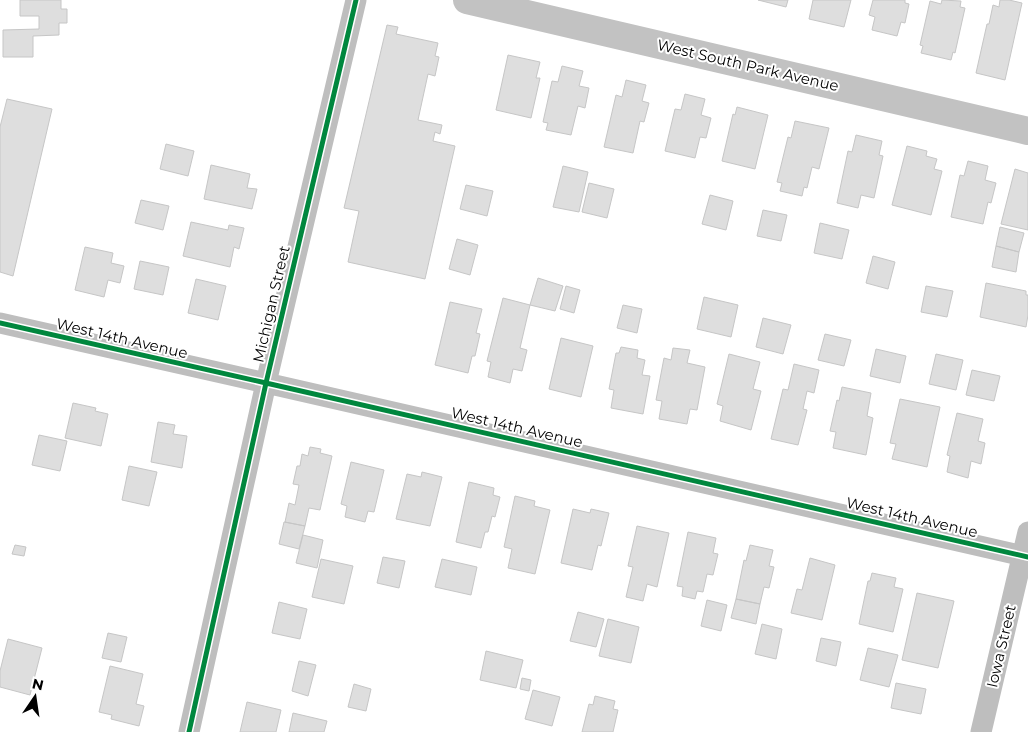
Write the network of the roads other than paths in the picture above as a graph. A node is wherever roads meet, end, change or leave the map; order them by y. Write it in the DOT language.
graph roads {
  1 [pos="356,0"];
  2 [pos="467,0"];
  3 [pos="1028,131"];
  4 [pos="0,323"];
  5 [pos="266,382"];
  6 [pos="1028,532"];
  7 [pos="1025,556"];
  8 [pos="189,732"];
  9 [pos="981,732"];
  1 -- 5 [label="street, Michigan Street"];
  2 -- 3 [label="main road, West South Park Avenue"];
  4 -- 5 [label="street, West 14th Avenue"];
  5 -- 7 [label="street, West 14th Avenue"];
  5 -- 8 [label="street, Michigan Street"];
  6 -- 7 [label="street, Iowa Street"];
  7 -- 9 [label="street, Iowa Street"];
}
